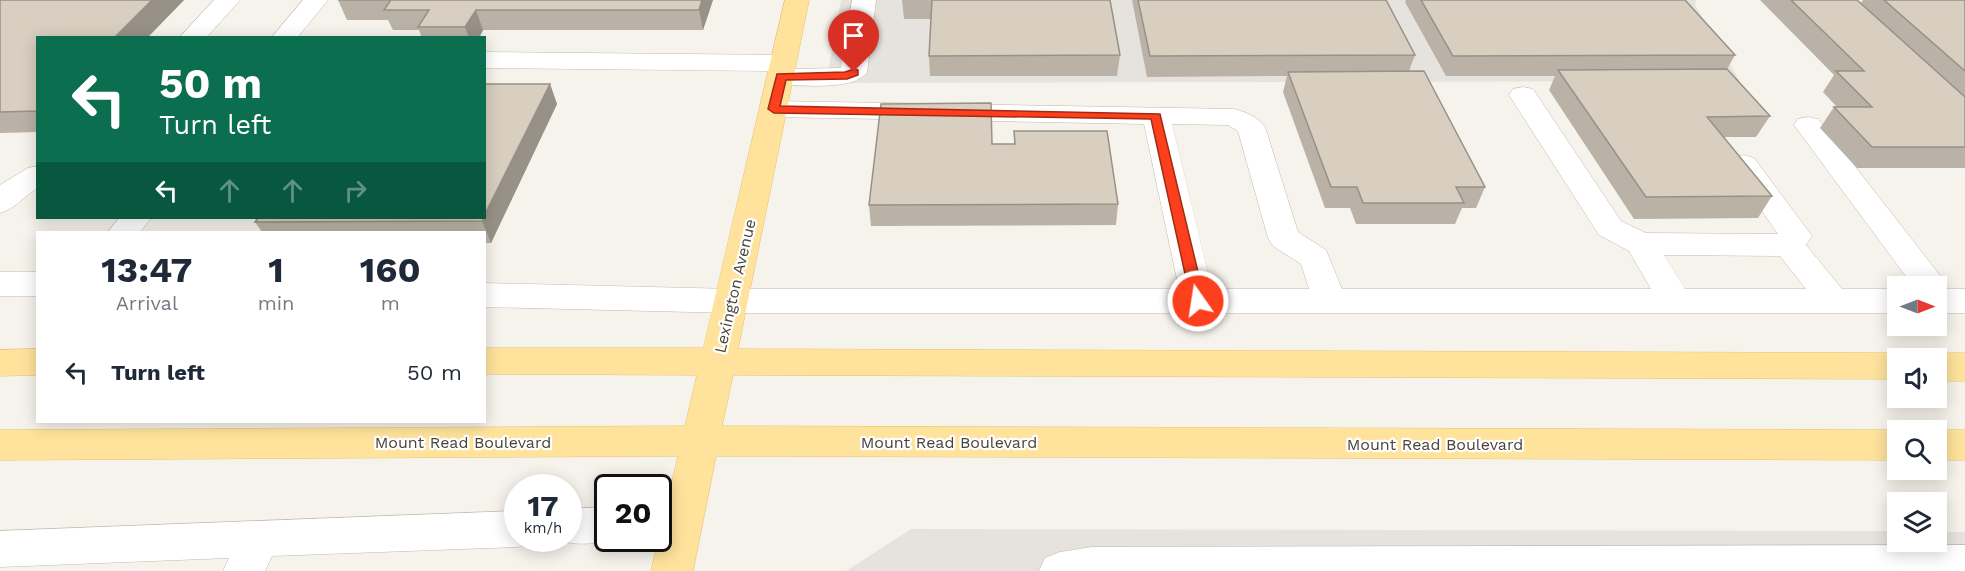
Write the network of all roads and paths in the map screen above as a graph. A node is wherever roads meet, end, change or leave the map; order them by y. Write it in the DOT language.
graph roads {
  1 [pos="228,0"];
  2 [pos="316,0"];
  3 [pos="797,0"];
  4 [pos="864,0"];
  5 [pos="193,36"];
  6 [pos="285,36"];
  7 [pos="486,60"];
  8 [pos="782,70"];
  9 [pos="1523,95"];
  10 [pos="774,109"];
  11 [pos="1156,116"];
  12 [pos="1808,125"];
  13 [pos="1733,149"];
  14 [pos="36,176"];
  15 [pos="0,203"];
  16 [pos="135,219"];
  17 [pos="124,231"];
  18 [pos="1641,244"];
  19 [pos="1789,245"];
  20 [pos="1926,276"];
  21 [pos="0,284"];
  22 [pos="36,284"];
  23 [pos="486,295"];
  24 [pos="733,301"];
  25 [pos="1198,301"];
  26 [pos="1329,301"];
  27 [pos="1675,301"];
  28 [pos="1833,301"];
  29 [pos="1887,301"];
  30 [pos="486,361"];
  31 [pos="718,361"];
  32 [pos="36,362"];
  33 [pos="0,363"];
  34 [pos="1887,366"];
  35 [pos="1947,366"];
  36 [pos="1965,367"];
  37 [pos="700,441"];
  38 [pos="0,445"];
  39 [pos="1887,445"];
  40 [pos="1947,445"];
  41 [pos="1965,445"];
  42 [pos="672,517"];
  43 [pos="504,531"];
  44 [pos="0,549"];
  45 [pos="672,552"];
  46 [pos="252,555"];
  47 [pos="1965,564"];
  48 [pos="672,571"];
  49 [pos="1060,571"];
  1 -- 5 [label="street"];
  2 -- 6 [label="street"];
  3 -- 8 [label="main road, Lexington Avenue"];
  4 -- 8 [label="street"];
  7 -- 8 [label="street"];
  8 -- 10 [label="main road, Lexington Avenue"];
  9 -- 18 [label="street"];
  10 -- 11 [label="street"];
  10 -- 24 [label="main road, Lexington Avenue"];
  11 -- 25 [label="street"];
  11 -- 26 [label="street"];
  12 -- 20 [label="street"];
  13 -- 19 [label="street"];
  14 -- 15 [label="street"];
  16 -- 17 [label="street"];
  18 -- 19 [label="street"];
  18 -- 27 [label="street"];
  19 -- 28 [label="street"];
  21 -- 22 [label="street"];
  23 -- 24 [label="street"];
  24 -- 25 [label="street"];
  24 -- 31 [label="main road, Lexington Avenue"];
  25 -- 26 [label="street"];
  26 -- 27 [label="street"];
  27 -- 28 [label="street"];
  28 -- 29 [label="street"];
  30 -- 31 [label="main road"];
  31 -- 34 [label="main road"];
  31 -- 37 [label="main road, Lexington Avenue"];
  32 -- 33 [label="main road"];
  35 -- 36 [label="main road"];
  37 -- 38 [label="main road, Mount Read Boulevard"];
  37 -- 39 [label="main road, Mount Read Boulevard"];
  37 -- 42 [label="main road, Lexington Avenue"];
  40 -- 41 [label="main road"];
  43 -- 46 [label="street"];
  44 -- 46 [label="street"];
  45 -- 48 [label="main road, Lexington Avenue"];
  47 -- 49 [label="street"];
}
